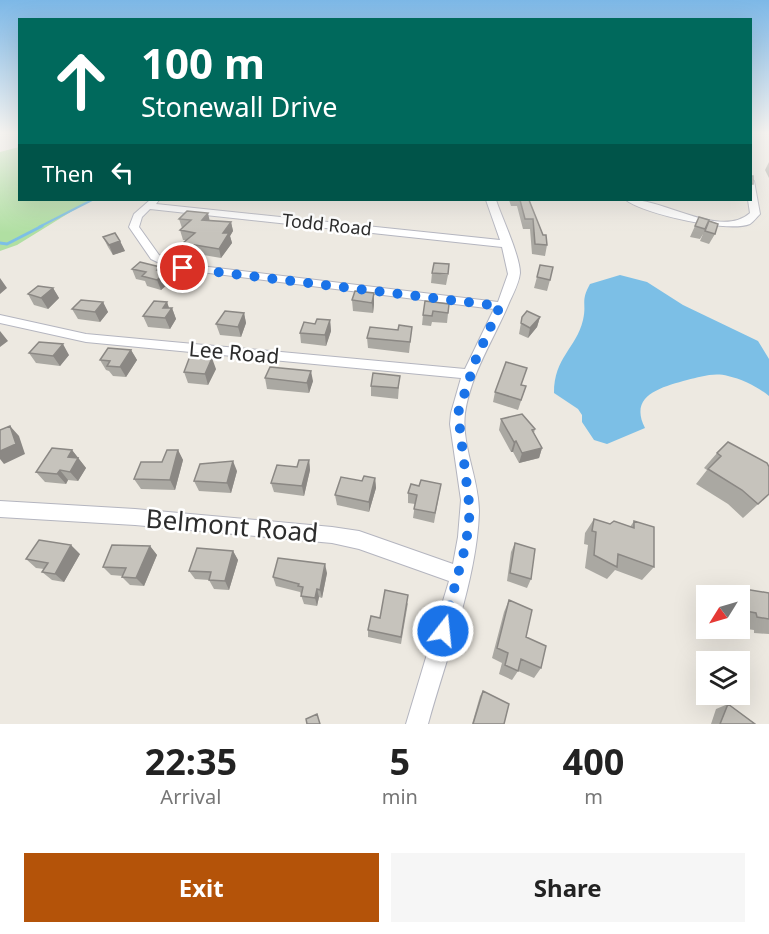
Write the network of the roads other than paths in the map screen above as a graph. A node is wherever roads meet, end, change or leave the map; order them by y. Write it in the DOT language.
graph roads {
  1 [pos="752,195"];
  2 [pos="491,201"];
  3 [pos="635,201"];
  4 [pos="151,202"];
  5 [pos="507,244"];
  6 [pos="500,306"];
  7 [pos="0,318"];
  8 [pos="470,374"];
  9 [pos="0,509"];
  10 [pos="458,575"];
  11 [pos="417,724"];
  1 -- 3 [label="street"];
  2 -- 5 [label="street"];
  4 -- 5 [label="street, Todd Road"];
  4 -- 6 [label="street"];
  5 -- 6 [label="street"];
  6 -- 8 [label="street"];
  7 -- 8 [label="street, Lee Road"];
  8 -- 10 [label="street"];
  9 -- 10 [label="street, Belmont Road"];
  10 -- 11 [label="street"];
}
